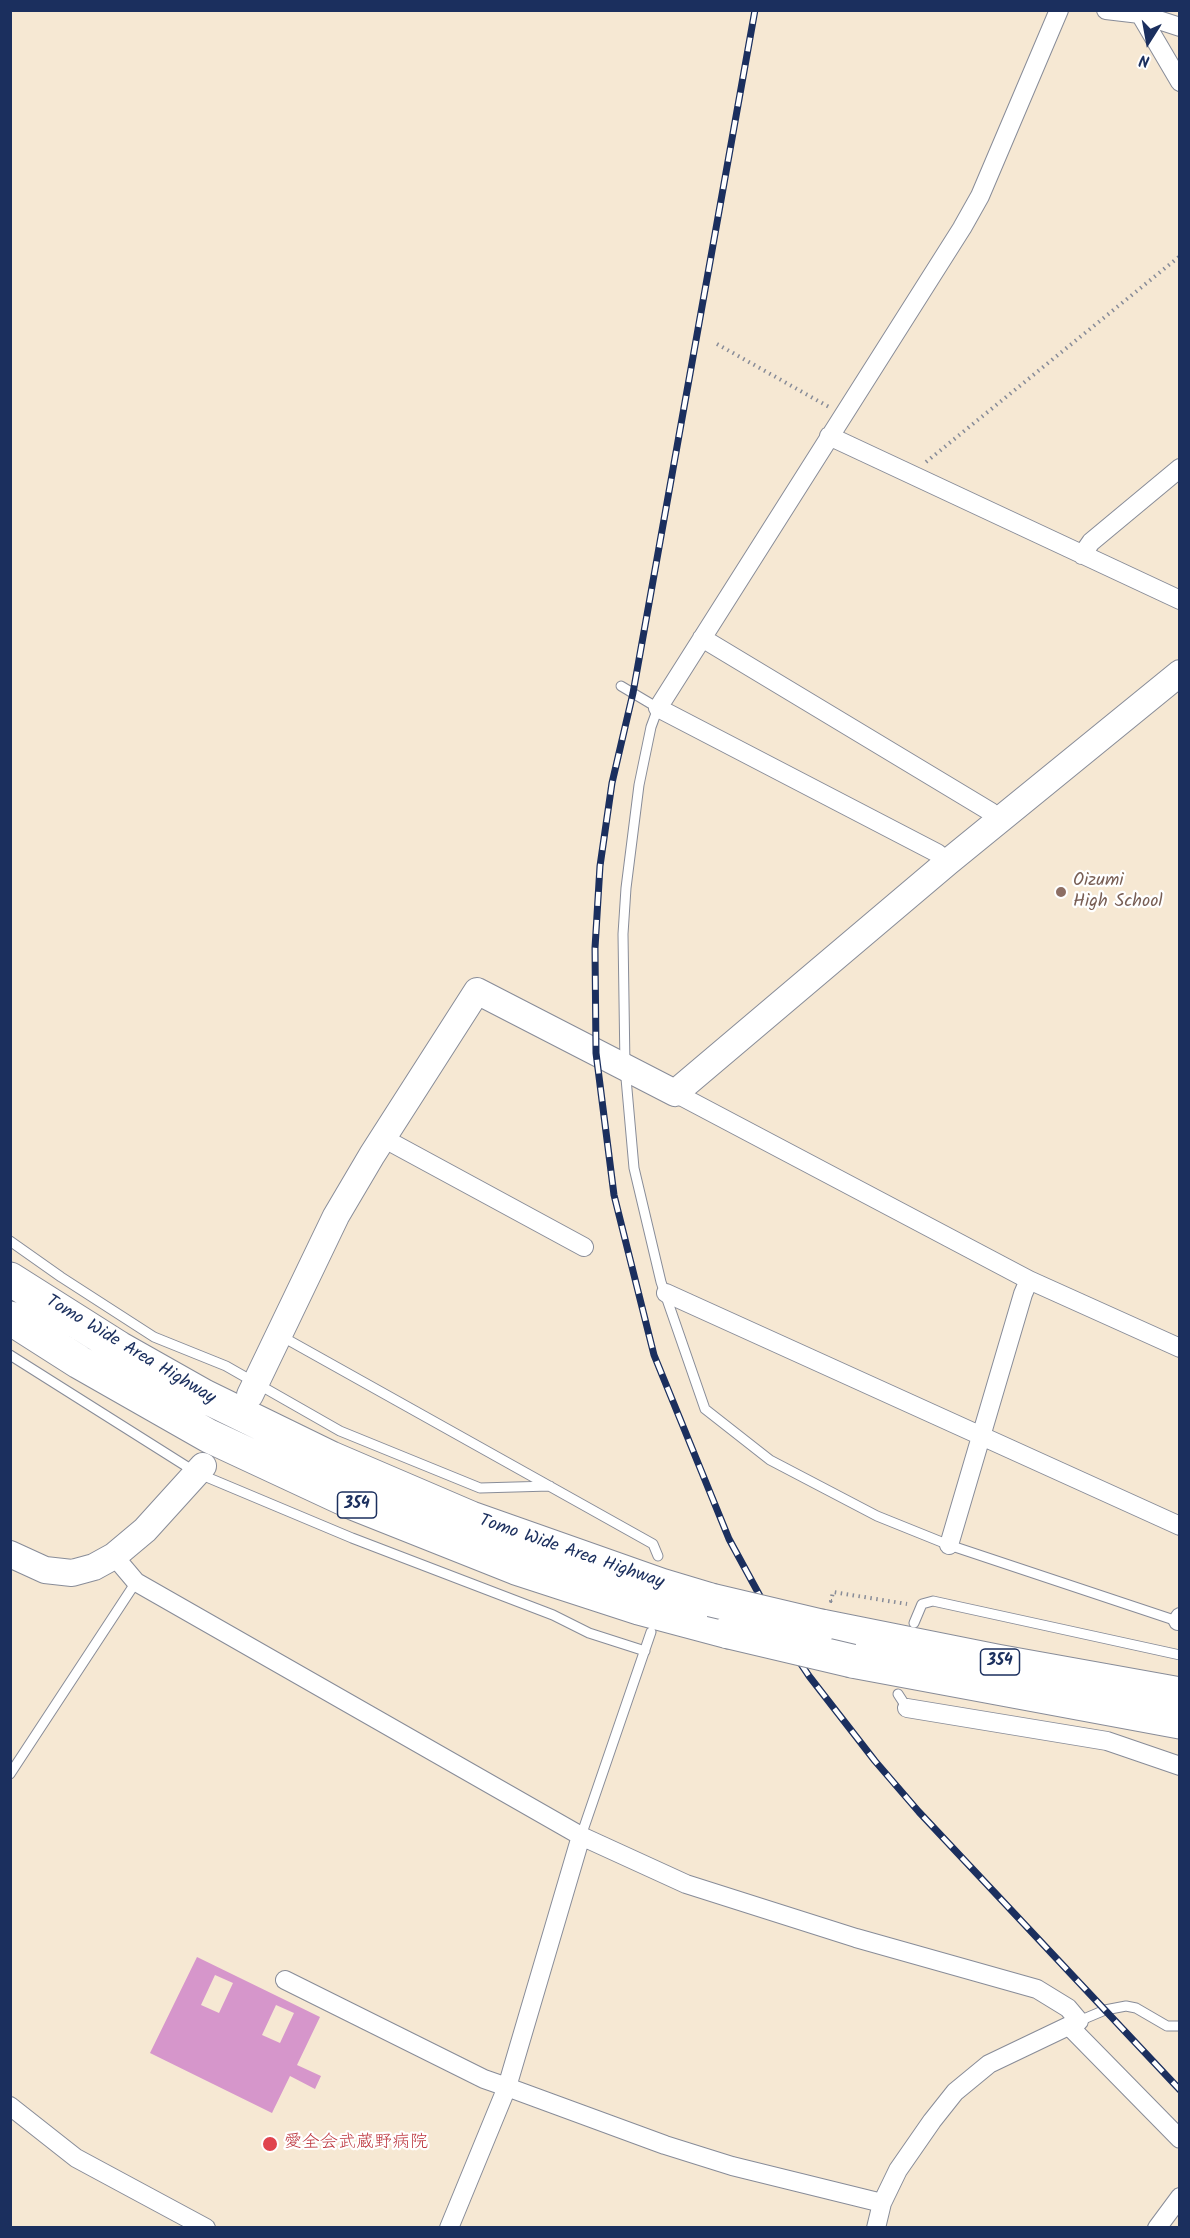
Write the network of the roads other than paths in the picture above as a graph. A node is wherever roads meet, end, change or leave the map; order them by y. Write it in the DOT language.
graph roads {
  1 [pos="1059,10"];
  2 [pos="1106,10"];
  3 [pos="1140,14"];
  4 [pos="1179,27"];
  5 [pos="1179,82"];
  6 [pos="829,436"];
  7 [pos="1179,468"];
  8 [pos="1082,555"];
  9 [pos="1179,600"];
  10 [pos="702,638"];
  11 [pos="1179,673"];
  12 [pos="621,686"];
  13 [pos="658,708"];
  14 [pos="991,812"];
  15 [pos="948,862"];
  16 [pos="625,1067"];
  17 [pos="675,1093"];
  18 [pos="383,1138"];
  19 [pos="10,1241"];
  20 [pos="584,1247"];
  21 [pos="10,1279"];
  22 [pos="1029,1280"];
  23 [pos="666,1293"];
  24 [pos="10,1318"];
  25 [pos="279,1335"];
  26 [pos="1179,1348"];
  27 [pos="10,1355"];
  28 [pos="253,1389"];
  29 [pos="981,1436"];
  30 [pos="200,1469"];
  31 [pos="550,1486"];
  32 [pos="1179,1526"];
  33 [pos="950,1545"];
  34 [pos="10,1554"];
  35 [pos="114,1556"];
  36 [pos="658,1556"];
  37 [pos="136,1582"];
  38 [pos="1179,1620"];
  39 [pos="914,1623"];
  40 [pos="651,1632"];
  41 [pos="645,1651"];
  42 [pos="1179,1655"];
  43 [pos="1179,1694"];
  44 [pos="903,1701"];
  45 [pos="1179,1722"];
  46 [pos="1179,1766"];
  47 [pos="10,1774"];
  48 [pos="581,1836"];
  49 [pos="285,1980"];
  50 [pos="1074,2024"];
  51 [pos="1179,2026"];
  52 [pos="507,2087"];
  53 [pos="10,2106"];
  54 [pos="1179,2139"];
  55 [pos="1179,2197"];
  56 [pos="882,2203"];
  57 [pos="206,2228"];
  58 [pos="449,2228"];
  59 [pos="876,2228"];
  60 [pos="1156,2228"];
  1 -- 6 [label="street"];
  2 -- 3 [label="street"];
  3 -- 4 [label="street"];
  3 -- 5 [label="street"];
  6 -- 8 [label="street"];
  6 -- 10 [label="street"];
  7 -- 8 [label="street"];
  8 -- 9 [label="street"];
  10 -- 13 [label="street"];
  10 -- 14 [label="street"];
  11 -- 15 [label="street"];
  12 -- 13 [label="lane"];
  13 -- 15 [label="street"];
  13 -- 16 [label="lane"];
  15 -- 17 [label="street"];
  16 -- 17 [label="street"];
  16 -- 18 [label="street"];
  16 -- 23 [label="lane"];
  17 -- 22 [label="street"];
  18 -- 20 [label="street"];
  18 -- 25 [label="street"];
  19 -- 28 [label="lane"];
  21 -- 43 [label="highway, Tomo Wide Area Highway / 354, bridge"];
  22 -- 26 [label="street"];
  22 -- 29 [label="street"];
  23 -- 29 [label="street"];
  23 -- 33 [label="lane"];
  24 -- 45 [label="highway, Tomo Wide Area Highway / 354, bridge"];
  25 -- 28 [label="street"];
  25 -- 31 [label="lane"];
  27 -- 30 [label="lane"];
  28 -- 31 [label="lane"];
  29 -- 32 [label="street"];
  29 -- 33 [label="street"];
  30 -- 35 [label="street"];
  30 -- 41 [label="lane"];
  31 -- 36 [label="lane"];
  33 -- 38 [label="lane"];
  34 -- 35 [label="street"];
  35 -- 37 [label="street"];
  37 -- 47 [label="lane"];
  37 -- 48 [label="street"];
  39 -- 42 [label="lane"];
  40 -- 41 [label="lane"];
  41 -- 48 [label="lane"];
  44 -- 46 [label="street"];
  48 -- 50 [label="street"];
  48 -- 52 [label="street"];
  49 -- 52 [label="street"];
  50 -- 51 [label="lane"];
  50 -- 54 [label="street"];
  50 -- 56 [label="street"];
  52 -- 56 [label="street"];
  52 -- 58 [label="street"];
  53 -- 57 [label="street"];
  55 -- 60 [label="street"];
  56 -- 59 [label="street"];
}
